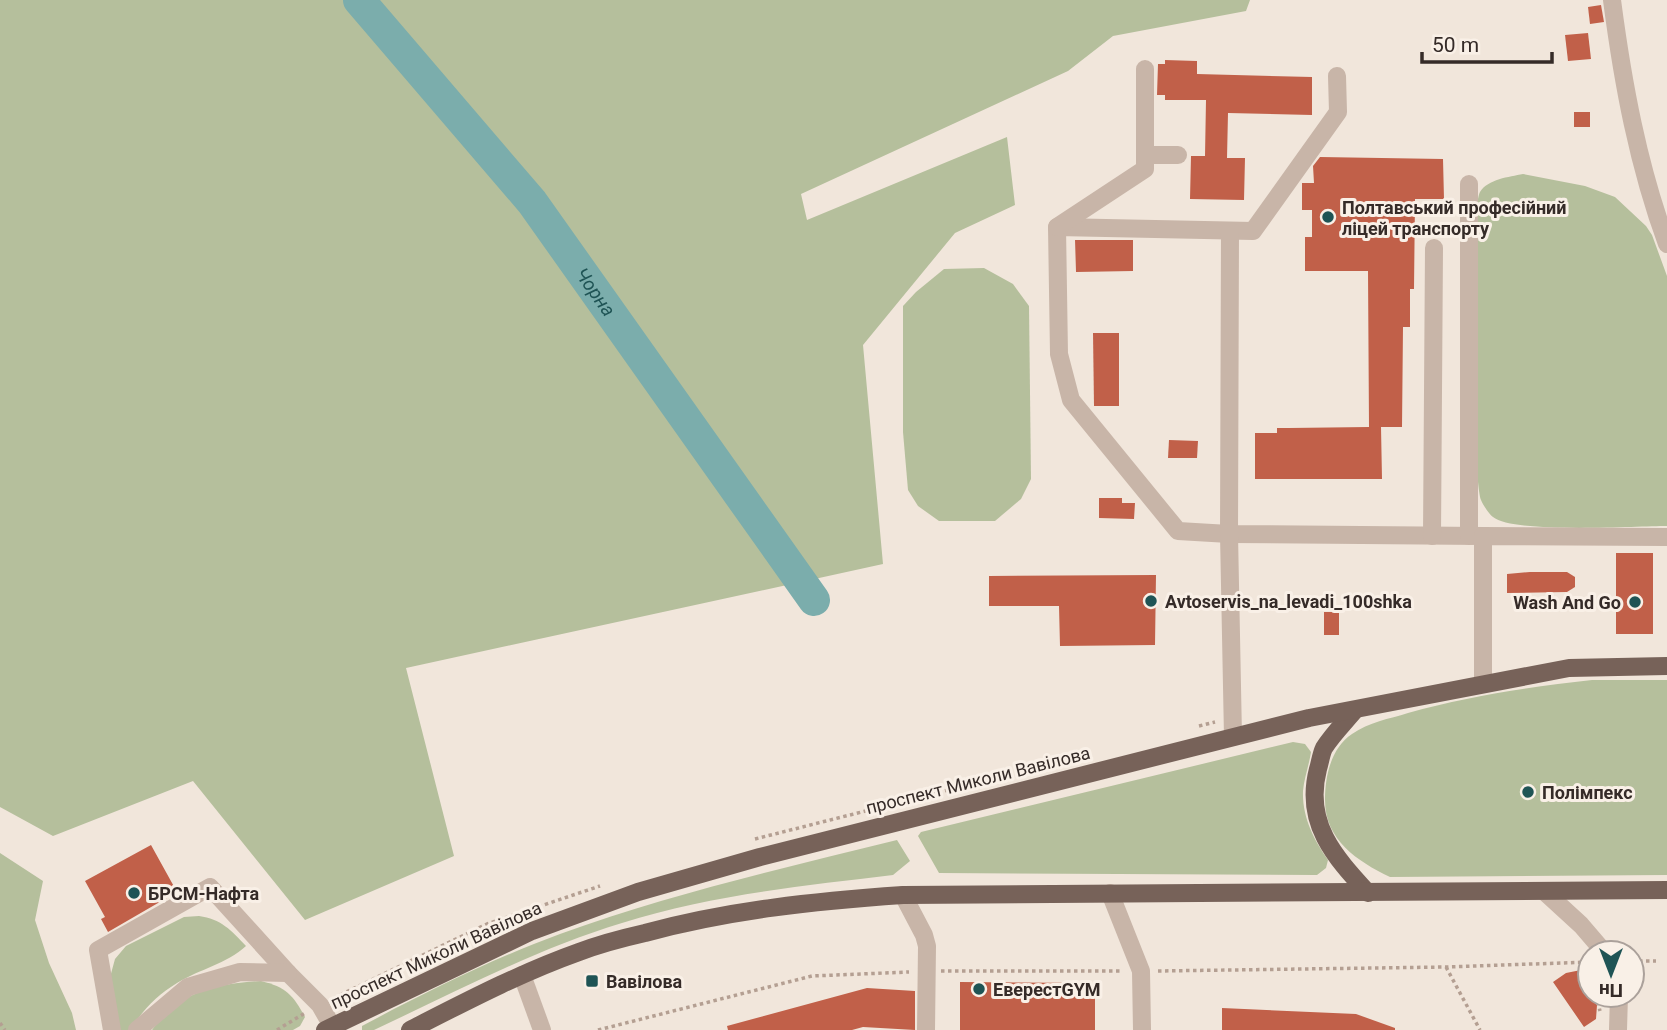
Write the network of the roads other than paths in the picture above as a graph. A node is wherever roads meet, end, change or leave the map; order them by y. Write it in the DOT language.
graph roads {
  1 [pos="1612,0"];
  2 [pos="1145,69"];
  3 [pos="1337,76"];
  4 [pos="1145,155"];
  5 [pos="1178,155"];
  6 [pos="1469,184"];
  7 [pos="1057,227"];
  8 [pos="1230,231"];
  9 [pos="1667,244"];
  10 [pos="1434,248"];
  11 [pos="1228,534"];
  12 [pos="1432,536"];
  13 [pos="1476,536"];
  14 [pos="1667,537"];
  15 [pos="1667,666"];
  16 [pos="1483,684"];
  17 [pos="1355,710"];
  18 [pos="1233,737"];
  19 [pos="1667,890"];
  20 [pos="1545,892"];
  21 [pos="1110,893"];
  22 [pos="1368,893"];
  23 [pos="903,895"];
  24 [pos="1593,939"];
  25 [pos="288,973"];
  26 [pos="522,975"];
  27 [pos="1619,1009"];
  28 [pos="331,1029"];
  29 [pos="112,1030"];
  30 [pos="137,1030"];
  31 [pos="410,1030"];
  32 [pos="542,1030"];
  33 [pos="926,1030"];
  34 [pos="1142,1030"];
  35 [pos="1618,1030"];
  1 -- 9 [label="street"];
  2 -- 4 [label="street"];
  3 -- 8 [label="street"];
  4 -- 5 [label="street"];
  4 -- 7 [label="street"];
  6 -- 13 [label="street"];
  7 -- 8 [label="street"];
  7 -- 11 [label="street"];
  8 -- 11 [label="street"];
  10 -- 12 [label="street"];
  11 -- 12 [label="street"];
  11 -- 18 [label="street"];
  12 -- 13 [label="street"];
  13 -- 14 [label="street"];
  13 -- 16 [label="street"];
  15 -- 16 [label="main road, проспект Миколи Вавілова"];
  16 -- 17 [label="main road, проспект Миколи Вавілова"];
  17 -- 18 [label="main road, проспект Миколи Вавілова"];
  17 -- 22 [label="main road"];
  18 -- 28 [label="main road, проспект Миколи Вавілова"];
  19 -- 20 [label="main road"];
  20 -- 22 [label="main road"];
  20 -- 24 [label="street"];
  21 -- 22 [label="main road"];
  21 -- 23 [label="main road"];
  21 -- 34 [label="street"];
  23 -- 26 [label="main road"];
  23 -- 33 [label="street"];
  25 -- 28 [label="street"];
  25 -- 29 [label="street"];
  25 -- 30 [label="street"];
  26 -- 31 [label="main road"];
  26 -- 32 [label="street"];
  27 -- 35 [label="street"];
}
